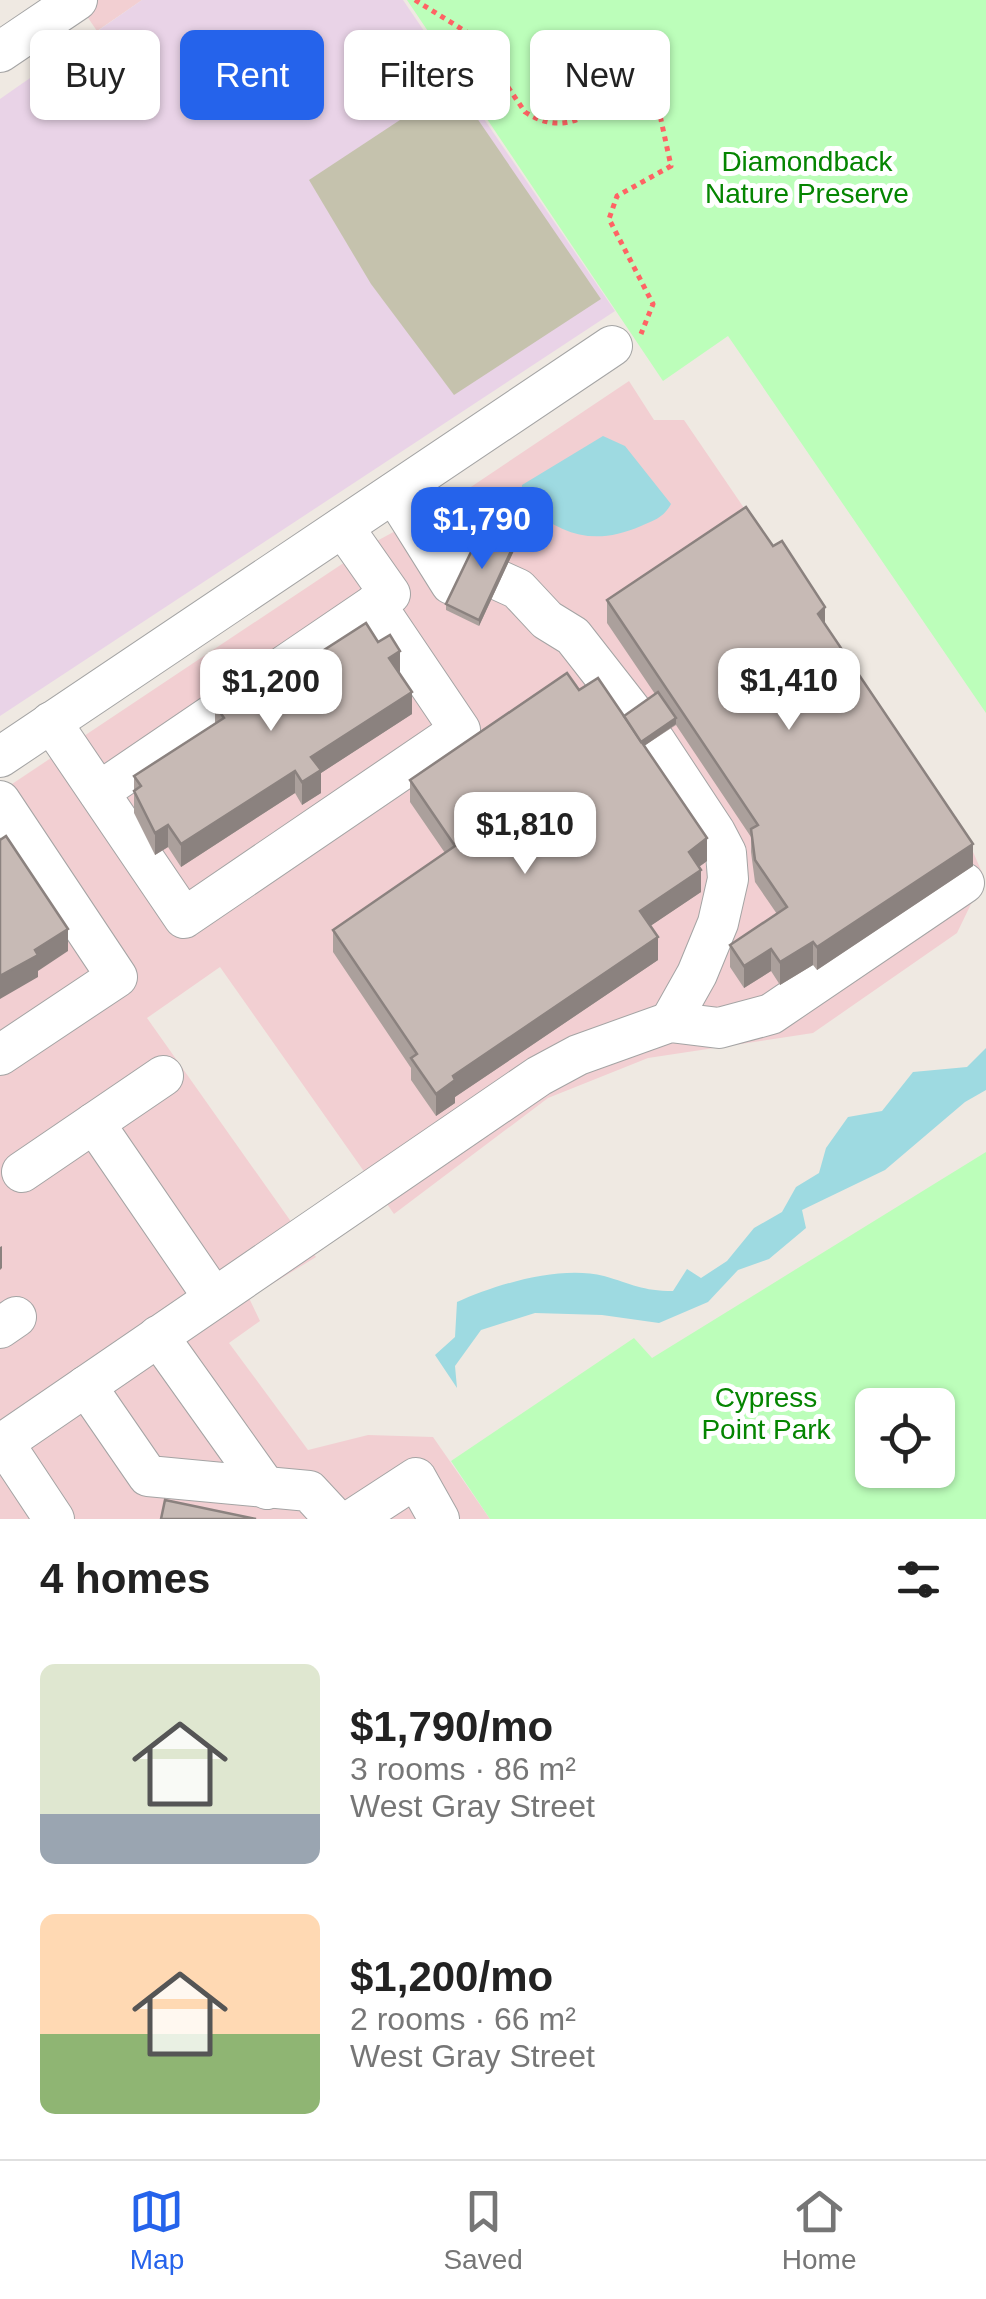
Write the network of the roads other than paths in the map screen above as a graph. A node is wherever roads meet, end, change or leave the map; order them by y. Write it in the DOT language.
graph roads {
  1 [pos="76,0"];
  2 [pos="0,52"];
  3 [pos="625,342"];
  4 [pos="394,492"];
  5 [pos="344,526"];
  6 [pos="375,604"];
  7 [pos="52,722"];
  8 [pos="0,757"];
  9 [pos="99,792"];
  10 [pos="0,801"];
  11 [pos="964,883"];
  12 [pos="670,1022"];
  13 [pos="0,1055"];
  14 [pos="162,1076"];
  15 [pos="94,1123"];
  16 [pos="22,1172"];
  17 [pos="214,1298"];
  18 [pos="158,1336"];
  19 [pos="86,1386"];
  20 [pos="2,1443"];
  21 [pos="267,1489"];
  22 [pos="54,1519"];
  23 [pos="334,1519"];
  24 [pos="353,1519"];
  25 [pos="439,1519"];
  1 -- 2 [label="street"];
  3 -- 4 [label="street"];
  4 -- 5 [label="street"];
  4 -- 12 [label="street"];
  5 -- 6 [label="street"];
  5 -- 7 [label="street"];
  6 -- 9 [label="street"];
  6 -- 9 [label="street"];
  7 -- 8 [label="street"];
  7 -- 9 [label="street"];
  10 -- 13 [label="street"];
  11 -- 12 [label="street"];
  12 -- 17 [label="street"];
  14 -- 15 [label="street"];
  15 -- 16 [label="street"];
  15 -- 17 [label="street"];
  17 -- 18 [label="street"];
  18 -- 19 [label="street"];
  18 -- 21 [label="street"];
  19 -- 20 [label="street"];
  19 -- 21 [label="street"];
  20 -- 22 [label="street"];
  21 -- 23 [label="street"];
  24 -- 25 [label="street"];
}
